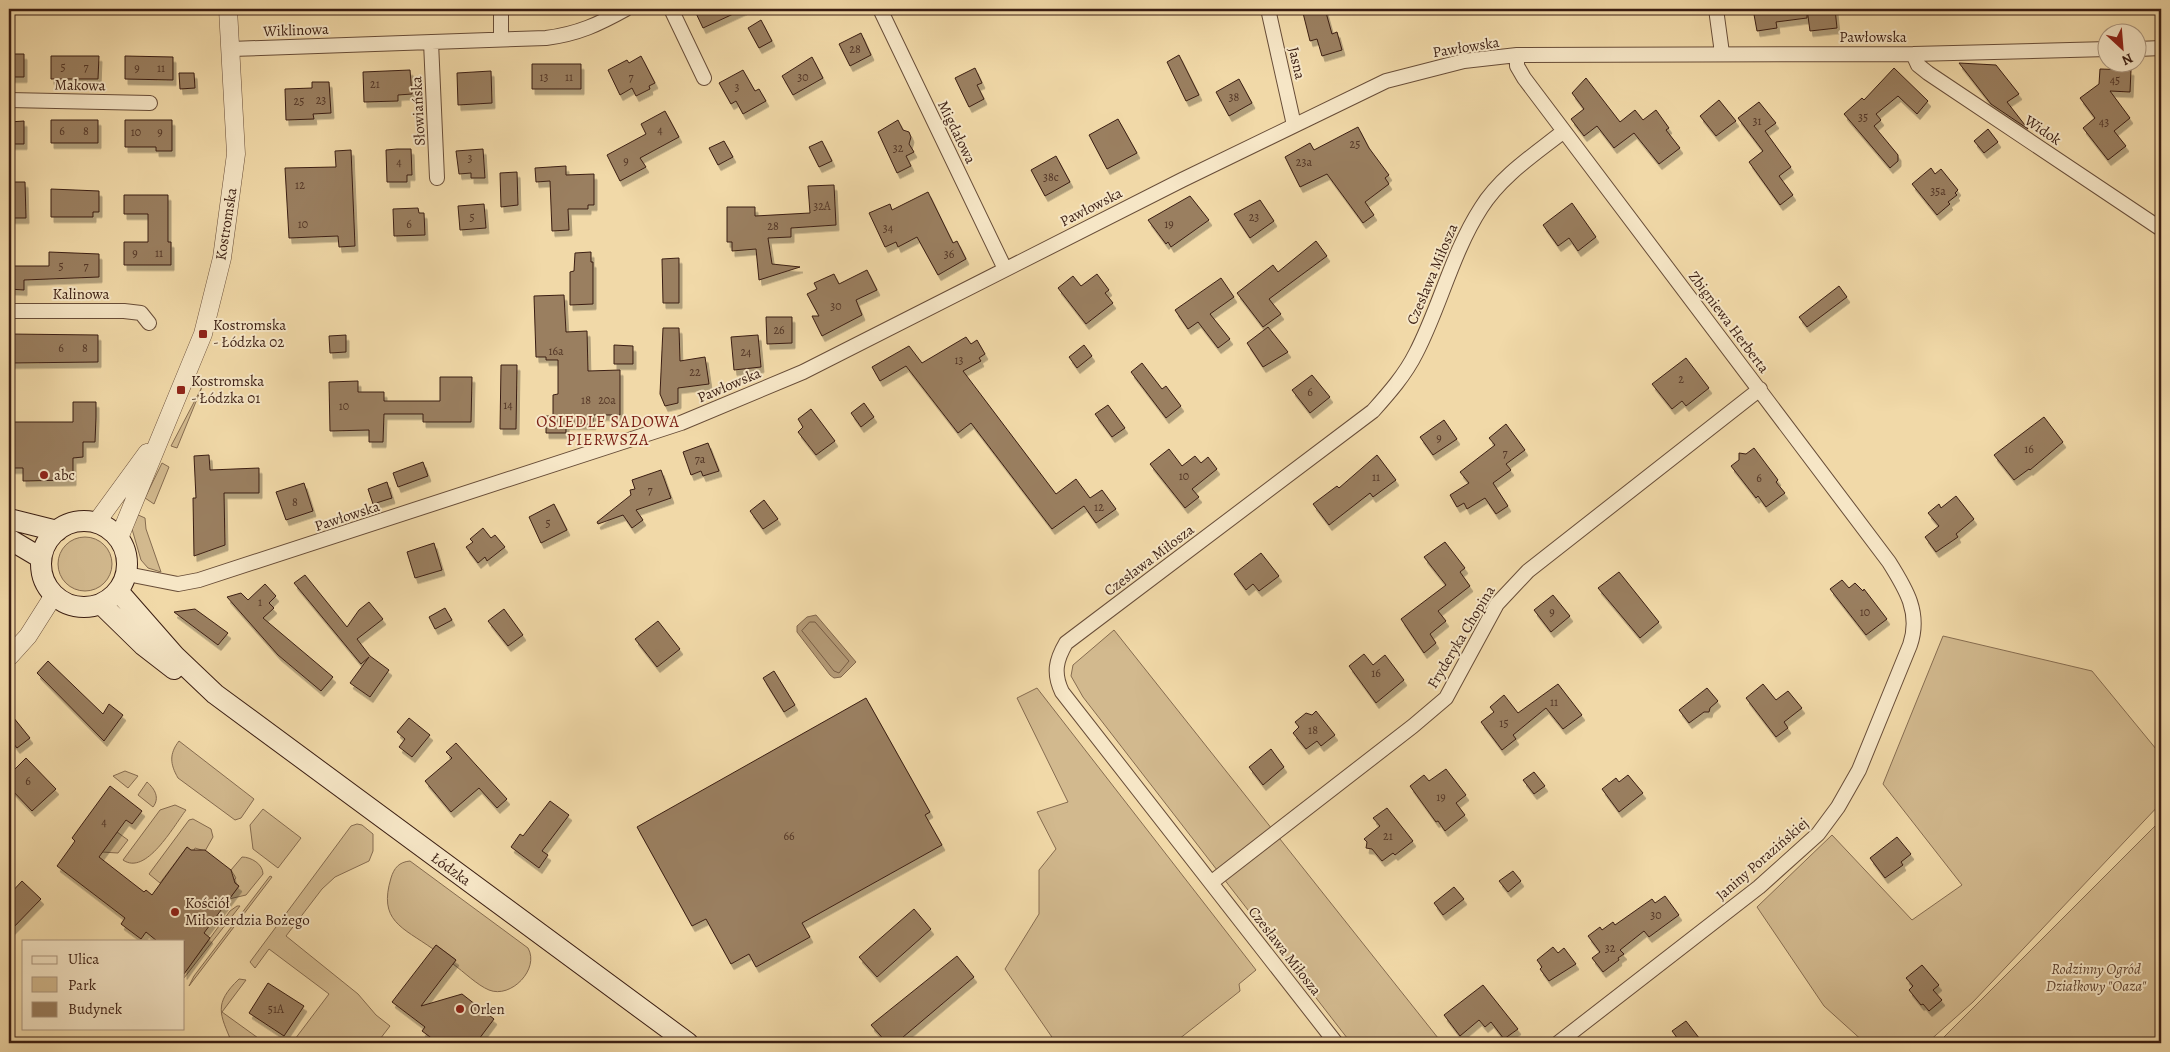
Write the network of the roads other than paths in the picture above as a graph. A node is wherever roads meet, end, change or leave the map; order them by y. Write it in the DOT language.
graph roads {
  1 [pos="228,9"];
  2 [pos="501,9"];
  3 [pos="626,9"];
  4 [pos="671,9"];
  5 [pos="880,9"];
  6 [pos="1268,9"];
  7 [pos="1716,9"];
  8 [pos="501,39"];
  9 [pos="431,42"];
  10 [pos="2161,48"];
  11 [pos="231,49"];
  12 [pos="2148,49"];
  13 [pos="2098,50"];
  14 [pos="1722,53"];
  15 [pos="1913,54"];
  16 [pos="1517,55"];
  17 [pos="704,78"];
  18 [pos="9,100"];
  19 [pos="150,103"];
  20 [pos="1294,125"];
  21 [pos="1564,131"];
  22 [pos="437,178"];
  23 [pos="2161,229"];
  24 [pos="1005,269"];
  25 [pos="9,311"];
  26 [pos="148,323"];
  27 [pos="1760,389"];
  28 [pos="163,430"];
  29 [pos="9,519"];
  30 [pos="96,523"];
  31 [pos="57,531"];
  32 [pos="119,538"];
  33 [pos="9,539"];
  34 [pos="41,558"];
  35 [pos="122,582"];
  36 [pos="54,595"];
  37 [pos="101,604"];
  38 [pos="1913,610"];
  39 [pos="9,657"];
  40 [pos="215,694"];
  41 [pos="1212,882"];
  42 [pos="688,1043"];
  43 [pos="1336,1043"];
  44 [pos="1558,1043"];
  1 -- 11 [label="street, Kostromska"];
  2 -- 8 [label="street"];
  3 -- 8 [label="street, Wiklinowa"];
  4 -- 17 [label="street"];
  5 -- 24 [label="street, Migdałowa"];
  6 -- 20 [label="street, Jasna"];
  7 -- 14 [label="street"];
  8 -- 9 [label="street, Wiklinowa"];
  9 -- 11 [label="street, Wiklinowa"];
  9 -- 22 [label="street, Słowiańska"];
  10 -- 12 [label="street"];
  11 -- 28 [label="street, Kostromska"];
  13 -- 15 [label="street, Pawłowska"];
  14 -- 15 [label="street, Pawłowska"];
  14 -- 16 [label="street, Pawłowska"];
  15 -- 23 [label="street, Widok"];
  16 -- 20 [label="street, Pawłowska"];
  16 -- 21 [label="street, Zbigniewa Herberta"];
  18 -- 19 [label="street, Makowa"];
  20 -- 24 [label="street, Pawłowska"];
  21 -- 27 [label="street, Zbigniewa Herberta"];
  21 -- 41 [label="street, Czesława Miłosza"];
  24 -- 35 [label="street, Pawłowska"];
  25 -- 26 [label="street, Kalinowa"];
  27 -- 38 [label="street, Zbigniewa Herberta"];
  27 -- 41 [label="street, Fryderyka Chopina"];
  28 -- 30 [label="street, Kostromska"];
  28 -- 32 [label="street, Kostromska"];
  29 -- 31 [label="main road"];
  30 -- 31 [label="main road"];
  30 -- 32 [label="main road"];
  31 -- 34 [label="main road"];
  32 -- 35 [label="main road"];
  33 -- 34 [label="main road"];
  34 -- 36 [label="main road"];
  35 -- 37 [label="main road"];
  35 -- 40 [label="main road, Łódzka"];
  36 -- 37 [label="main road"];
  36 -- 39 [label="street"];
  37 -- 40 [label="main road, Łódzka"];
  38 -- 44 [label="street, Janiny Porazińskiej"];
  40 -- 42 [label="main road, Łódzka"];
  41 -- 43 [label="street, Czesława Miłosza"];
}
